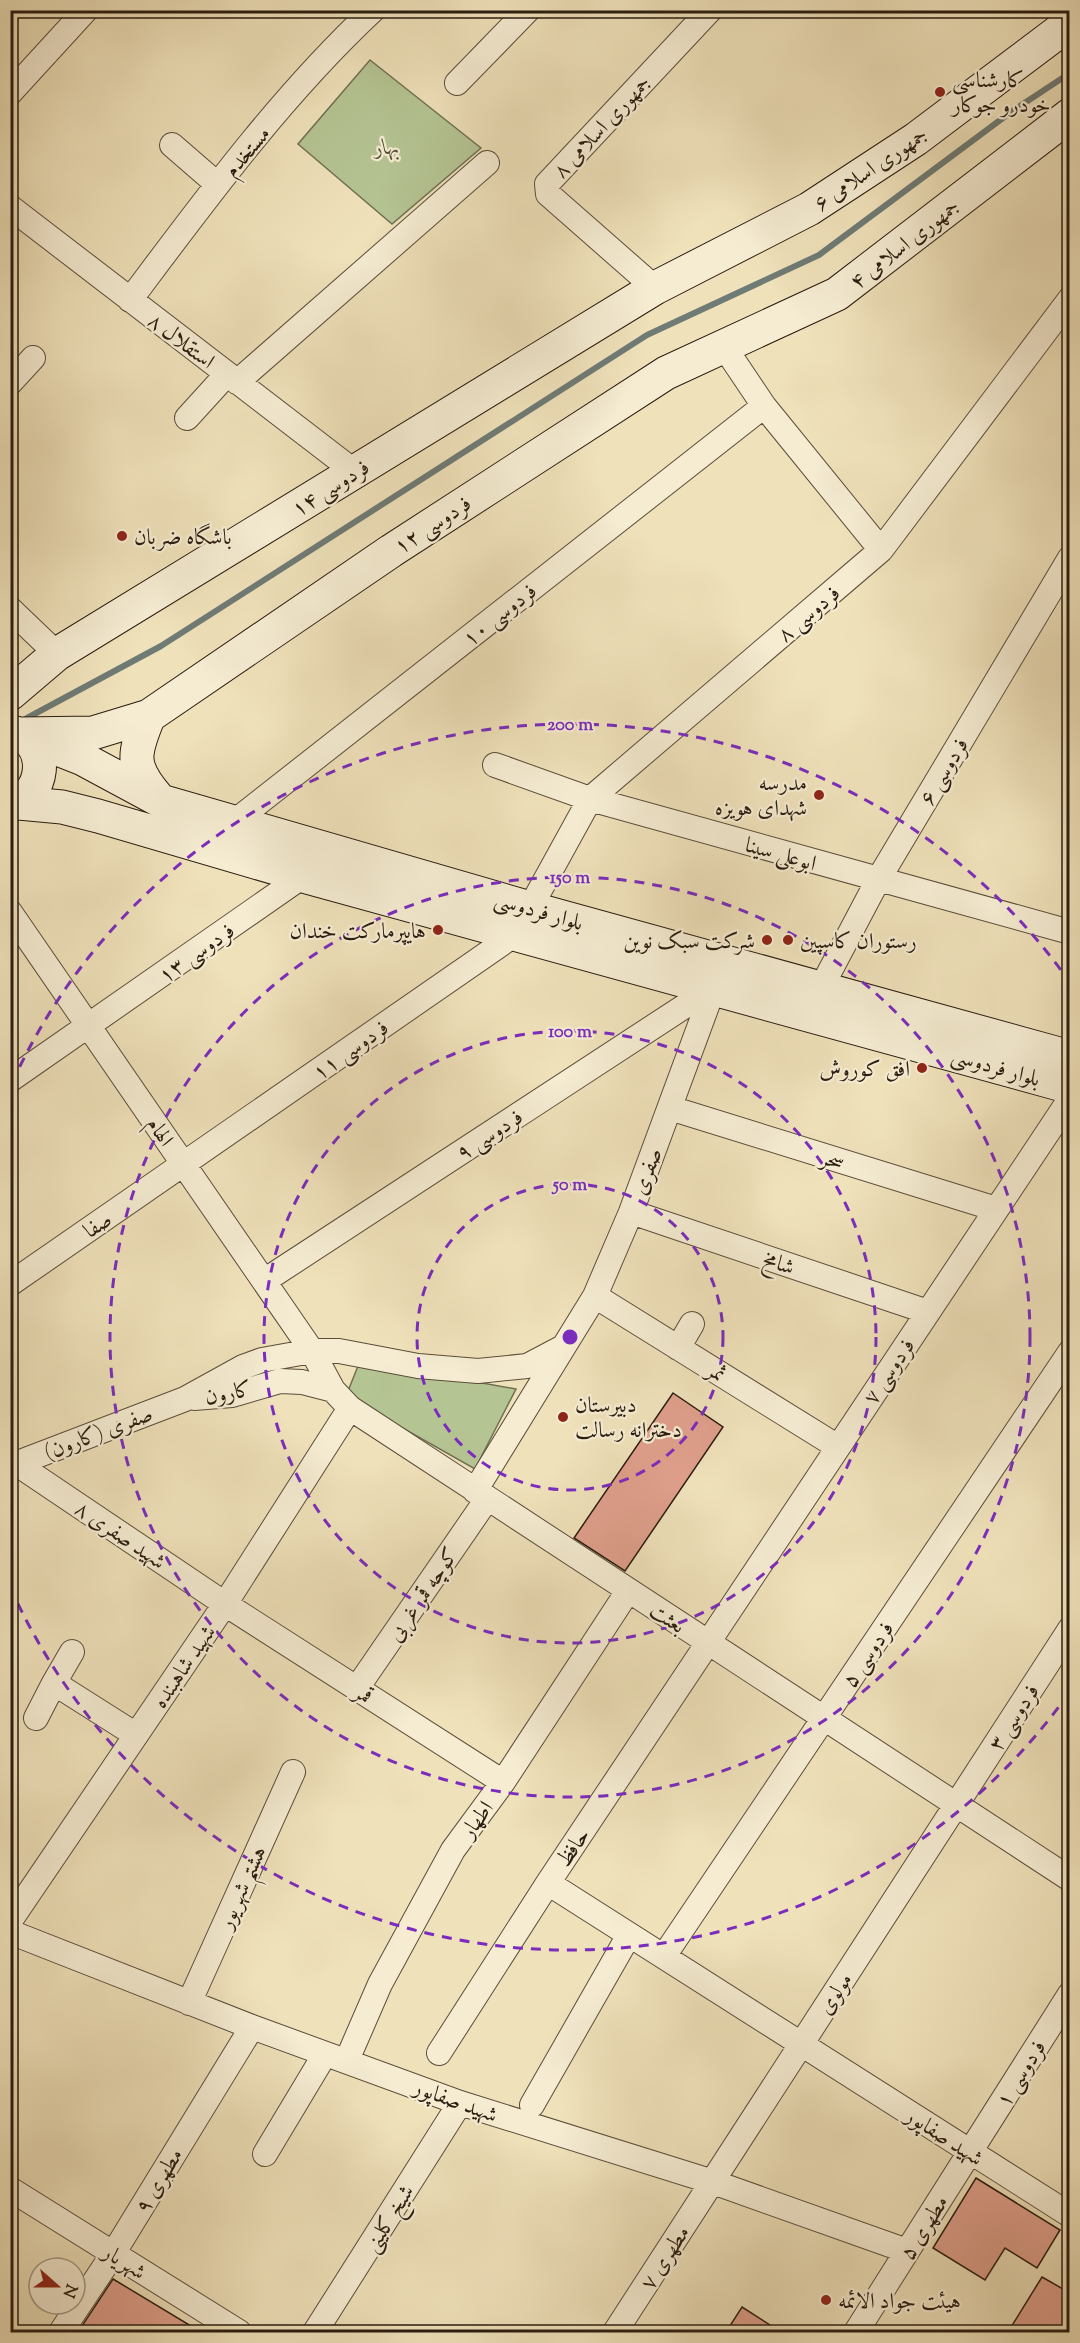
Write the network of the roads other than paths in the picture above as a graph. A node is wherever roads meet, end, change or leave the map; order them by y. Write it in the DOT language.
graph roads {
  1 [pos="86,10"];
  2 [pos="373,10"];
  3 [pos="528,10"];
  4 [pos="710,10"];
  5 [pos="1070,23"];
  6 [pos="457,83"];
  7 [pos="10,93"];
  8 [pos="1070,115"];
  9 [pos="172,145"];
  10 [pos="487,163"];
  11 [pos="217,184"];
  12 [pos="10,207"];
  13 [pos="655,288"];
  14 [pos="1070,299"];
  15 [pos="130,300"];
  16 [pos="723,345"];
  17 [pos="33,358"];
  18 [pos="232,378"];
  19 [pos="10,383"];
  20 [pos="764,406"];
  21 [pos="187,418"];
  22 [pos="355,472"];
  23 [pos="881,550"];
  24 [pos="1070,558"];
  25 [pos="10,609"];
  26 [pos="57,654"];
  27 [pos="10,694"];
  28 [pos="149,716"];
  29 [pos="15,733"];
  30 [pos="495,765"];
  31 [pos="590,799"];
  32 [pos="161,801"];
  33 [pos="15,804"];
  34 [pos="234,822"];
  35 [pos="303,876"];
  36 [pos="878,880"];
  37 [pos="10,912"];
  38 [pos="524,920"];
  39 [pos="1070,932"];
  40 [pos="714,987"];
  41 [pos="821,988"];
  42 [pos="90,1027"];
  43 [pos="1070,1057"];
  44 [pos="10,1080"];
  45 [pos="1070,1087"];
  46 [pos="1070,1099"];
  47 [pos="670,1108"];
  48 [pos="184,1164"];
  49 [pos="996,1209"];
  50 [pos="631,1212"];
  51 [pos="264,1281"];
  52 [pos="10,1284"];
  53 [pos="595,1296"];
  54 [pos="928,1312"];
  55 [pos="692,1324"];
  56 [pos="563,1347"];
  57 [pos="678,1348"];
  58 [pos="312,1351"];
  59 [pos="1070,1352"];
  60 [pos="514,1367"];
  61 [pos="333,1390"];
  62 [pos="185,1399"];
  63 [pos="531,1399"];
  64 [pos="350,1408"];
  65 [pos="838,1447"];
  66 [pos="14,1465"];
  67 [pos="481,1495"];
  68 [pos="628,1591"];
  69 [pos="225,1604"];
  70 [pos="1070,1629"];
  71 [pos="707,1643"];
  72 [pos="72,1652"];
  73 [pos="54,1683"];
  74 [pos="357,1688"];
  75 [pos="36,1718"];
  76 [pos="824,1719"];
  77 [pos="136,1735"];
  78 [pos="292,1772"];
  79 [pos="503,1782"];
  80 [pos="956,1805"];
  81 [pos="1070,1879"];
  82 [pos="548,1883"];
  83 [pos="10,1921"];
  84 [pos="10,1932"];
  85 [pos="630,1935"];
  86 [pos="664,1956"];
  87 [pos="1070,1994"];
  88 [pos="189,2003"];
  89 [pos="252,2027"];
  90 [pos="801,2044"];
  91 [pos="439,2053"];
  92 [pos="336,2057"];
  93 [pos="460,2103"];
  94 [pos="532,2105"];
  95 [pos="970,2152"];
  96 [pos="265,2154"];
  97 [pos="713,2182"];
  98 [pos="10,2189"];
  99 [pos="1070,2215"];
  100 [pos="908,2251"];
  101 [pos="113,2254"];
  102 [pos="624,2330"];
  103 [pos="61,2332"];
  104 [pos="239,2332"];
  105 [pos="315,2332"];
  106 [pos="856,2332"];
  1 -- 7 [label="street"];
  2 -- 11 [label="street, مستخدم"];
  3 -- 6 [label="street"];
  4 -- 13 [label="street, جمهوری اسلامی ۸"];
  5 -- 13 [label="street, جمهوری اسلامی ۶"];
  8 -- 16 [label="street, جمهوری اسلامی ۴"];
  9 -- 11 [label="street"];
  10 -- 18 [label="street"];
  11 -- 15 [label="street, مستخدم"];
  12 -- 15 [label="street, استقلال ۸"];
  13 -- 22 [label="street, فردوسی ۱۴"];
  14 -- 23 [label="street, فردوسی ۸"];
  15 -- 18 [label="street, استقلال ۸"];
  16 -- 20 [label="street"];
  16 -- 28 [label="street, فردوسی ۱۲"];
  17 -- 19 [label="street"];
  18 -- 21 [label="street"];
  18 -- 22 [label="street, استقلال ۸"];
  20 -- 23 [label="street"];
  20 -- 34 [label="street, فردوسی ۱۰"];
  22 -- 26 [label="street, فردوسی ۱۴"];
  23 -- 31 [label="street, فردوسی ۸"];
  24 -- 36 [label="street, فردوسی ۶"];
  25 -- 26 [label="street"];
  26 -- 27 [label="street, فردوسی ۱۴"];
  28 -- 29 [label="street, فردوسی ۱۲"];
  28 -- 32 [label="street"];
  29 -- 32 [label="street, بلوار فردوسی"];
  29 -- 33 [label="street"];
  30 -- 31 [label="street, ابوعلی سینا"];
  31 -- 36 [label="street, ابوعلی سینا"];
  31 -- 38 [label="street, فردوسی ۸"];
  32 -- 34 [label="street, بلوار فردوسی"];
  33 -- 35 [label="street, بلوار فردوسی"];
  34 -- 38 [label="street, بلوار فردوسی"];
  35 -- 38 [label="street, بلوار فردوسی"];
  35 -- 42 [label="street, فردوسی ۱۳"];
  36 -- 39 [label="street, ابوعلی سینا"];
  36 -- 41 [label="street, فردوسی ۶"];
  37 -- 42 [label="street, الهام"];
  38 -- 40 [label="street, بلوار فردوسی"];
  38 -- 41 [label="street, بلوار فردوسی"];
  38 -- 48 [label="street, فردوسی ۱۱"];
  40 -- 45 [label="street, بلوار فردوسی"];
  40 -- 47 [label="street, صفری"];
  40 -- 51 [label="street, فردوسی ۹"];
  41 -- 43 [label="street, بلوار فردوسی"];
  42 -- 44 [label="street, فردوسی ۱۳"];
  42 -- 48 [label="street, الهام"];
  46 -- 49 [label="street, فردوسی ۷"];
  47 -- 49 [label="street, سحر"];
  47 -- 50 [label="street, صفری"];
  48 -- 51 [label="street, الهام"];
  48 -- 52 [label="street, صفا"];
  49 -- 54 [label="street, فردوسی ۷"];
  50 -- 53 [label="street, صفری"];
  50 -- 54 [label="street, شامخ"];
  51 -- 58 [label="street, الهام"];
  53 -- 56 [label="street, صفری"];
  53 -- 57 [label="street, ثمر"];
  54 -- 65 [label="street, فردوسی ۷"];
  55 -- 57 [label="street"];
  56 -- 60 [label="street, کارون"];
  56 -- 63 [label="street, صفری"];
  57 -- 65 [label="street, ثمر"];
  58 -- 60 [label="street, کارون"];
  58 -- 61 [label="street, الهام"];
  58 -- 62 [label="street, کارون"];
  59 -- 76 [label="street, فردوسی ۵"];
  60 -- 63 [label="street"];
  61 -- 62 [label="street, کارون"];
  61 -- 64 [label="street, بعثت"];
  62 -- 66 [label="street, صفری (کارون)"];
  63 -- 67 [label="street, کوچه قمر غربی"];
  64 -- 67 [label="street, بعثت"];
  64 -- 69 [label="street, شهید شاهبنده"];
  65 -- 71 [label="street, فردوسی ۷"];
  66 -- 69 [label="street, شهید صفری ۸"];
  67 -- 68 [label="street, بعثت"];
  67 -- 74 [label="street, کوچه قمر غربی"];
  68 -- 71 [label="street, بعثت"];
  68 -- 79 [label="street, اطهار"];
  69 -- 74 [label="street, قمر"];
  69 -- 77 [label="street, شهید شاهبنده"];
  70 -- 80 [label="street, فردوسی ۳"];
  71 -- 76 [label="street, بعثت"];
  71 -- 82 [label="street, حافظ"];
  72 -- 73 [label="street"];
  73 -- 75 [label="street"];
  73 -- 77 [label="street"];
  74 -- 79 [label="street, قمر"];
  76 -- 80 [label="street, بعثت"];
  76 -- 86 [label="street, فردوسی ۵"];
  77 -- 83 [label="street, شهید شاهبنده"];
  78 -- 88 [label="street, هشتم شهریور"];
  79 -- 92 [label="street, اطهار"];
  80 -- 81 [label="street, بعثت"];
  80 -- 90 [label="street, مولوی"];
  82 -- 85 [label="street, شهید صفاپور"];
  82 -- 91 [label="street, حافظ"];
  84 -- 88 [label="street, شهید صفاپور"];
  85 -- 86 [label="street, شهید صفاپور"];
  85 -- 94 [label="street"];
  86 -- 90 [label="street, شهید صفاپور"];
  87 -- 95 [label="street, فردوسی ۱"];
  88 -- 89 [label="street, شهید صفاپور"];
  89 -- 92 [label="street, شهید صفاپور"];
  89 -- 101 [label="street, مطهری ۹"];
  90 -- 95 [label="street, شهید صفاپور"];
  90 -- 97 [label="street, مولوی"];
  92 -- 93 [label="street, شهید صفاپور"];
  92 -- 96 [label="street, اطهار"];
  93 -- 97 [label="street, شهید صفاپور"];
  93 -- 105 [label="street, شیخ کلینی"];
  95 -- 99 [label="street, شهید صفاپور"];
  95 -- 100 [label="street, مطهری ۵"];
  97 -- 100 [label="street, شهید صفاپور"];
  97 -- 102 [label="street, مطهری ۷"];
  98 -- 101 [label="street, شهریار"];
  100 -- 106 [label="street, مطهری ۵"];
  101 -- 103 [label="street, مطهری ۹"];
  101 -- 104 [label="street, شهریار"];
}
